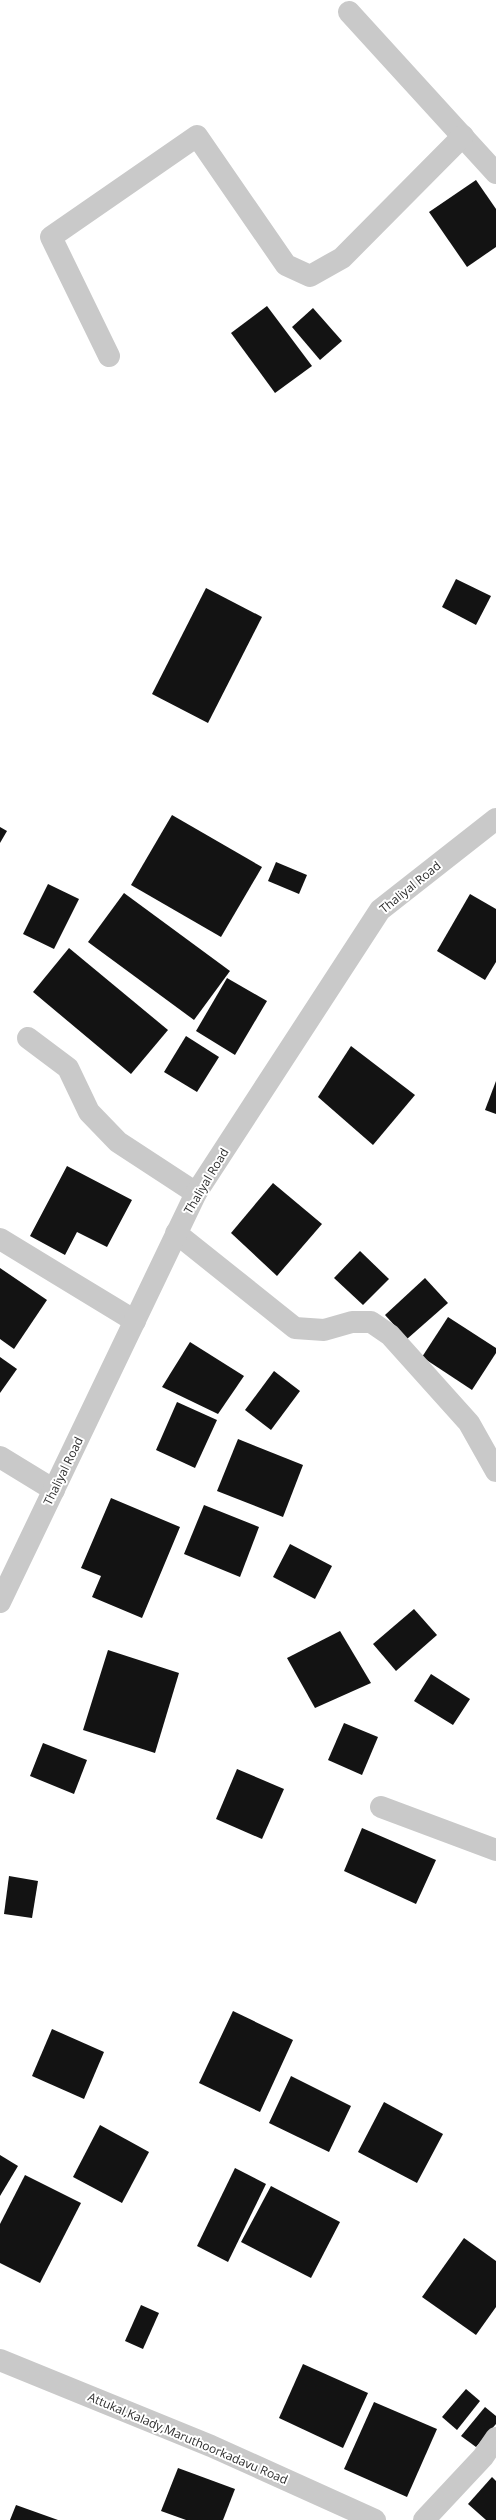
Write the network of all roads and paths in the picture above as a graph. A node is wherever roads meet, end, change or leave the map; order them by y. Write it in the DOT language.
graph roads {
  1 [pos="350,12"];
  2 [pos="463,136"];
  3 [pos="496,173"];
  4 [pos="109,356"];
  5 [pos="496,819"];
  6 [pos="28,1038"];
  7 [pos="196,1193"];
  8 [pos="176,1233"];
  9 [pos="0,1239"];
  10 [pos="135,1321"];
  11 [pos="0,1457"];
  12 [pos="496,1471"];
  13 [pos="54,1490"];
  14 [pos="0,1602"];
  15 [pos="381,1807"];
  16 [pos="496,1850"];
  17 [pos="0,2360"];
  18 [pos="496,2438"];
  19 [pos="375,2520"];
  20 [pos="424,2520"];
  1 -- 2 [label="street"];
  2 -- 3 [label="street"];
  2 -- 4 [label="street"];
  5 -- 7 [label="street, Thaliyal Road"];
  6 -- 7 [label="street"];
  7 -- 8 [label="street, Thaliyal Road"];
  8 -- 10 [label="street, Thaliyal Road"];
  8 -- 12 [label="street"];
  9 -- 10 [label="street"];
  10 -- 13 [label="street, Thaliyal Road"];
  11 -- 13 [label="street"];
  13 -- 14 [label="street, Thaliyal Road"];
  15 -- 16 [label="street"];
  17 -- 19 [label="street, Attukal,Kalady,Maruthoorkadavu Road"];
  18 -- 20 [label="street"];
}
